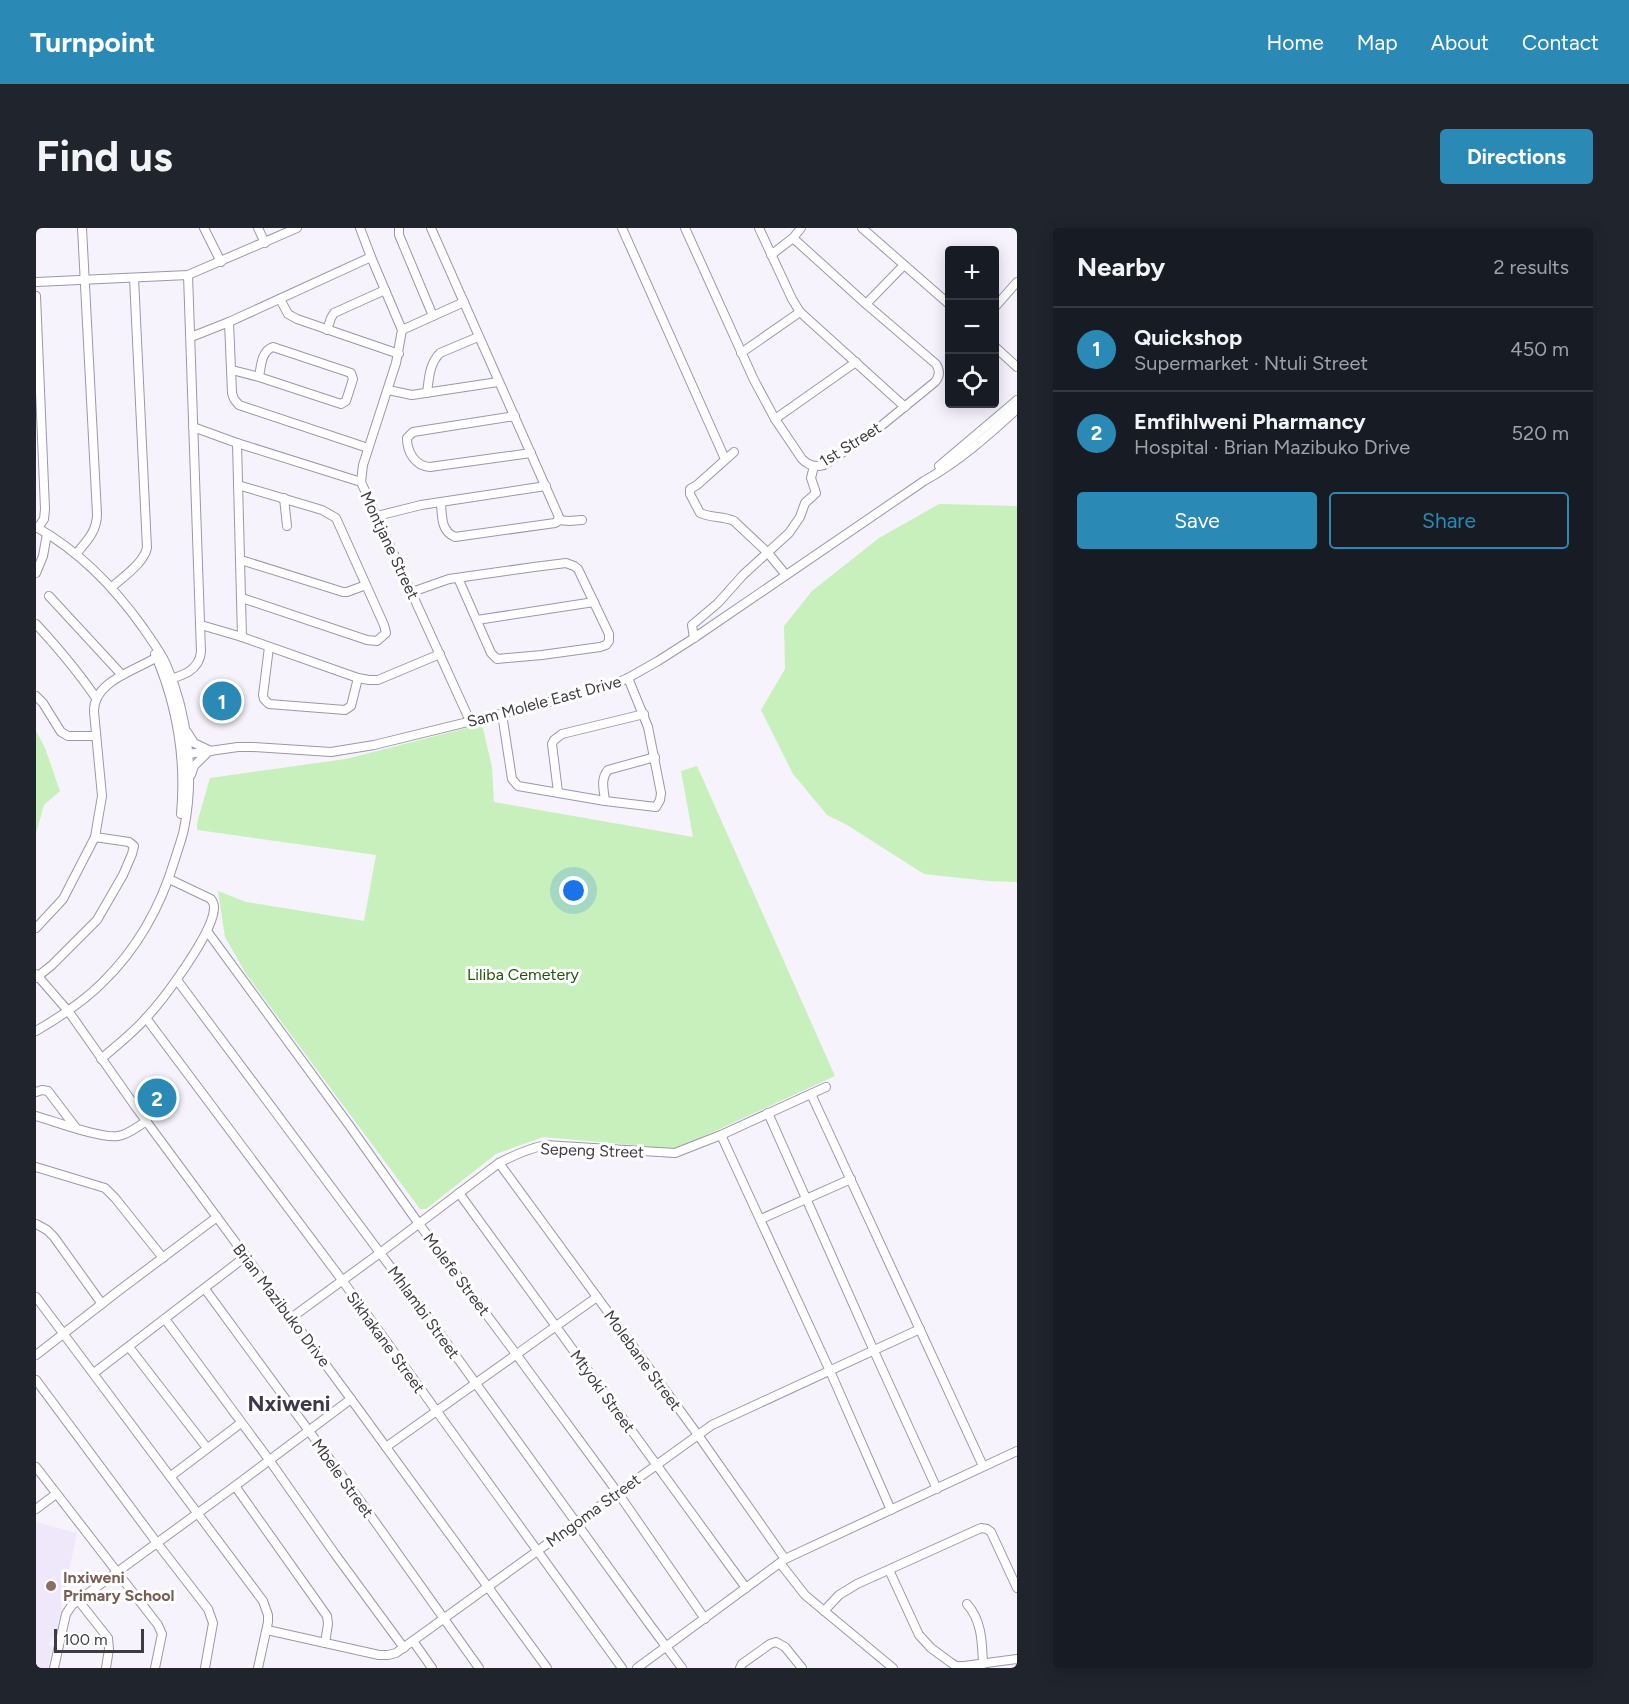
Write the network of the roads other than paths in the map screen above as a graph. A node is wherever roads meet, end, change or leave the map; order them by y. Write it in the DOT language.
graph roads {
  1 [pos="82,228"];
  2 [pos="204,228"];
  3 [pos="258,228"];
  4 [pos="297,228"];
  5 [pos="360,228"];
  6 [pos="399,228"];
  7 [pos="431,228"];
  8 [pos="622,228"];
  9 [pos="685,228"];
  10 [pos="759,228"];
  11 [pos="801,228"];
  12 [pos="862,228"];
  13 [pos="793,238"];
  14 [pos="265,243"];
  15 [pos="771,255"];
  16 [pos="371,257"];
  17 [pos="221,262"];
  18 [pos="904,265"];
  19 [pos="188,275"];
  20 [pos="134,278"];
  21 [pos="85,280"];
  22 [pos="36,282"];
  23 [pos="1017,282"];
  24 [pos="385,290"];
  25 [pos="36,296"];
  26 [pos="280,299"];
  27 [pos="945,301"];
  28 [pos="464,302"];
  29 [pos="999,302"];
  30 [pos="866,304"];
  31 [pos="800,312"];
  32 [pos="433,316"];
  33 [pos="229,322"];
  34 [pos="327,330"];
  35 [pos="402,330"];
  36 [pos="191,337"];
  37 [pos="478,337"];
  38 [pos="999,351"];
  39 [pos="741,353"];
  40 [pos="399,354"];
  41 [pos="856,362"];
  42 [pos="1017,368"];
  43 [pos="232,370"];
  44 [pos="259,377"];
  45 [pos="498,382"];
  46 [pos="388,390"];
  47 [pos="427,393"];
  48 [pos="1017,400"];
  49 [pos="905,407"];
  50 [pos="1017,410"];
  51 [pos="514,417"];
  52 [pos="776,419"];
  53 [pos="194,427"];
  54 [pos="237,443"];
  55 [pos="368,448"];
  56 [pos="734,452"];
  57 [pos="531,453"];
  58 [pos="725,459"];
  59 [pos="814,466"];
  60 [pos="924,481"];
  61 [pos="361,482"];
  62 [pos="238,485"];
  63 [pos="546,486"];
  64 [pos="284,498"];
  65 [pos="441,502"];
  66 [pos="377,516"];
  67 [pos="558,518"];
  68 [pos="582,520"];
  69 [pos="287,526"];
  70 [pos="37,528"];
  71 [pos="47,534"];
  72 [pos="768,553"];
  73 [pos="76,554"];
  74 [pos="241,560"];
  75 [pos="36,573"];
  76 [pos="786,575"];
  77 [pos="458,578"];
  78 [pos="366,585"];
  79 [pos="112,587"];
  80 [pos="412,592"];
  81 [pos="49,596"];
  82 [pos="242,598"];
  83 [pos="594,602"];
  84 [pos="477,620"];
  85 [pos="36,624"];
  86 [pos="201,625"];
  87 [pos="146,632"];
  88 [pos="242,636"];
  89 [pos="694,638"];
  90 [pos="269,647"];
  91 [pos="440,654"];
  92 [pos="157,657"];
  93 [pos="122,675"];
  94 [pos="358,678"];
  95 [pos="628,678"];
  96 [pos="169,680"];
  97 [pos="36,696"];
  98 [pos="96,698"];
  99 [pos="502,714"];
  100 [pos="644,714"];
  101 [pos="470,721"];
  102 [pos="184,726"];
  103 [pos="96,735"];
  104 [pos="211,752"];
  105 [pos="185,754"];
  106 [pos="654,757"];
  107 [pos="189,781"];
  108 [pos="558,792"];
  109 [pos="605,801"];
  110 [pos="95,837"];
  111 [pos="178,848"];
  112 [pos="169,879"];
  113 [pos="36,928"];
  114 [pos="207,931"];
  115 [pos="37,976"];
  116 [pos="177,980"];
  117 [pos="69,1012"];
  118 [pos="146,1018"];
  119 [pos="36,1031"];
  120 [pos="101,1059"];
  121 [pos="826,1087"];
  122 [pos="36,1092"];
  123 [pos="812,1094"];
  124 [pos="768,1113"];
  125 [pos="36,1116"];
  126 [pos="147,1121"];
  127 [pos="77,1128"];
  128 [pos="721,1135"];
  129 [pos="499,1163"];
  130 [pos="36,1167"];
  131 [pos="852,1179"];
  132 [pos="459,1193"];
  133 [pos="807,1199"];
  134 [pos="217,1217"];
  135 [pos="761,1219"];
  136 [pos="36,1224"];
  137 [pos="419,1224"];
  138 [pos="380,1253"];
  139 [pos="245,1257"];
  140 [pos="163,1258"];
  141 [pos="342,1280"];
  142 [pos="205,1289"];
  143 [pos="36,1297"];
  144 [pos="597,1297"];
  145 [pos="102,1304"];
  146 [pos="291,1318"];
  147 [pos="165,1319"];
  148 [pos="556,1326"];
  149 [pos="920,1329"];
  150 [pos="63,1334"];
  151 [pos="129,1347"];
  152 [pos="874,1351"];
  153 [pos="516,1354"];
  154 [pos="36,1355"];
  155 [pos="830,1371"];
  156 [pos="94,1373"];
  157 [pos="36,1380"];
  158 [pos="476,1383"];
  159 [pos="351,1399"];
  160 [pos="436,1411"];
  161 [pos="241,1423"];
  162 [pos="309,1430"];
  163 [pos="698,1435"];
  164 [pos="386,1447"];
  165 [pos="207,1448"];
  166 [pos="1017,1451"];
  167 [pos="270,1461"];
  168 [pos="656,1465"];
  169 [pos="983,1466"];
  170 [pos="36,1467"];
  171 [pos="171,1476"];
  172 [pos="235,1486"];
  173 [pos="937,1488"];
  174 [pos="618,1493"];
  175 [pos="56,1494"];
  176 [pos="36,1509"];
  177 [pos="891,1510"];
  178 [pos="197,1513"];
  179 [pos="577,1524"];
  180 [pos="157,1543"];
  181 [pos="536,1551"];
  182 [pos="782,1561"];
  183 [pos="889,1570"];
  184 [pos="116,1572"];
  185 [pos="488,1586"];
  186 [pos="746,1588"];
  187 [pos="1017,1588"];
  188 [pos="78,1600"];
  189 [pos="967,1604"];
  190 [pos="824,1611"];
  191 [pos="444,1619"];
  192 [pos="705,1619"];
  193 [pos="267,1630"];
  194 [pos="413,1641"];
  195 [pos="325,1642"];
  196 [pos="667,1646"];
  197 [pos="404,1648"];
  198 [pos="1017,1659"];
  199 [pos="983,1664"];
  200 [pos="955,1667"];
  201 [pos="54,1668"];
  202 [pos="106,1668"];
  203 [pos="155,1668"];
  204 [pos="205,1668"];
  205 [pos="258,1668"];
  206 [pos="432,1668"];
  207 [pos="479,1668"];
  208 [pos="547,1668"];
  209 [pos="622,1668"];
  210 [pos="637,1668"];
  211 [pos="682,1668"];
  212 [pos="740,1668"];
  213 [pos="802,1668"];
  214 [pos="893,1668"];
  1 -- 21 [label="street"];
  2 -- 17 [label="street"];
  3 -- 14 [label="street"];
  4 -- 14 [label="street"];
  5 -- 16 [label="street"];
  6 -- 32 [label="street"];
  7 -- 28 [label="street"];
  8 -- 58 [label="street"];
  9 -- 39 [label="street, 1st Street"];
  10 -- 15 [label="street"];
  11 -- 13 [label="street"];
  12 -- 18 [label="street"];
  13 -- 15 [label="street"];
  13 -- 30 [label="street, 1st Street"];
  14 -- 17 [label="street"];
  15 -- 31 [label="street"];
  16 -- 24 [label="street"];
  16 -- 26 [label="street"];
  17 -- 19 [label="street"];
  18 -- 27 [label="street"];
  18 -- 30 [label="street"];
  19 -- 20 [label="street"];
  19 -- 36 [label="street"];
  20 -- 21 [label="street"];
  20 -- 79 [label="street"];
  21 -- 22 [label="street"];
  21 -- 73 [label="street"];
  23 -- 29 [label="street"];
  24 -- 34 [label="street"];
  24 -- 35 [label="street"];
  25 -- 70 [label="street"];
  26 -- 33 [label="street"];
  26 -- 34 [label="street"];
  28 -- 32 [label="street"];
  28 -- 37 [label="street"];
  30 -- 49 [label="street, 1st Street"];
  31 -- 39 [label="street"];
  31 -- 41 [label="street"];
  32 -- 35 [label="street"];
  33 -- 36 [label="street"];
  33 -- 43 [label="street"];
  34 -- 40 [label="street"];
  35 -- 40 [label="street, Montjane Street"];
  36 -- 53 [label="street"];
  37 -- 45 [label="street"];
  37 -- 47 [label="street"];
  38 -- 42 [label="street"];
  39 -- 52 [label="street, 1st Street"];
  40 -- 46 [label="street, Montjane Street"];
  41 -- 49 [label="street"];
  41 -- 52 [label="street"];
  43 -- 44 [label="street"];
  43 -- 55 [label="street"];
  44 -- 44 [label="street"];
  45 -- 47 [label="street"];
  45 -- 51 [label="street"];
  46 -- 47 [label="street"];
  46 -- 55 [label="street, Montjane Street"];
  48 -- 60 [label="street, Sam Molele East Drive"];
  49 -- 59 [label="street, 1st Street"];
  50 -- 60 [label="street, Sam Molele East Drive"];
  51 -- 57 [label="street"];
  51 -- 57 [label="street"];
  52 -- 59 [label="street, 1st Street"];
  53 -- 54 [label="street"];
  53 -- 86 [label="street"];
  54 -- 61 [label="street"];
  54 -- 62 [label="street"];
  55 -- 61 [label="street, Montjane Street"];
  56 -- 58 [label="street"];
  57 -- 63 [label="street"];
  58 -- 72 [label="street"];
  59 -- 72 [label="street"];
  60 -- 76 [label="street, Sam Molele East Drive"];
  61 -- 66 [label="street, Montjane Street"];
  62 -- 64 [label="street"];
  62 -- 74 [label="street"];
  63 -- 65 [label="street"];
  63 -- 67 [label="street"];
  64 -- 69 [label="street"];
  64 -- 78 [label="street"];
  65 -- 66 [label="street"];
  65 -- 67 [label="street"];
  66 -- 80 [label="street, Montjane Street"];
  67 -- 68 [label="street"];
  70 -- 71 [label="street"];
  71 -- 73 [label="street"];
  71 -- 75 [label="street"];
  72 -- 76 [label="street"];
  72 -- 89 [label="street"];
  73 -- 79 [label="street"];
  74 -- 78 [label="street"];
  74 -- 82 [label="street"];
  76 -- 89 [label="street, Sam Molele East Drive"];
  77 -- 80 [label="street"];
  77 -- 83 [label="street"];
  77 -- 84 [label="street"];
  78 -- 82 [label="street"];
  79 -- 87 [label="street"];
  80 -- 91 [label="street, Montjane Street"];
  81 -- 93 [label="street"];
  82 -- 88 [label="street"];
  83 -- 84 [label="street"];
  83 -- 84 [label="street"];
  85 -- 98 [label="street"];
  86 -- 88 [label="street"];
  86 -- 96 [label="street"];
  87 -- 92 [label="street"];
  87 -- 96 [label="street"];
  88 -- 90 [label="street"];
  89 -- 95 [label="street, Sam Molele East Drive"];
  90 -- 94 [label="street"];
  90 -- 94 [label="street"];
  91 -- 94 [label="street"];
  91 -- 101 [label="street, Montjane Street"];
  92 -- 93 [label="street"];
  92 -- 96 [label="street"];
  93 -- 98 [label="street"];
  95 -- 99 [label="street, Sam Molele East Drive"];
  95 -- 100 [label="street"];
  96 -- 102 [label="street"];
  96 -- 105 [label="street"];
  97 -- 103 [label="street"];
  98 -- 103 [label="street"];
  99 -- 101 [label="street, Sam Molele East Drive"];
  99 -- 108 [label="street"];
  100 -- 106 [label="street"];
  100 -- 108 [label="street"];
  101 -- 104 [label="street, Sam Molele East Drive"];
  102 -- 104 [label="street"];
  102 -- 105 [label="street"];
  103 -- 110 [label="street"];
  104 -- 105 [label="street, Sam Molele East Drive"];
  104 -- 107 [label="street"];
  105 -- 107 [label="street"];
  105 -- 111 [label="street"];
  106 -- 109 [label="street"];
  106 -- 109 [label="street"];
  107 -- 111 [label="street"];
  108 -- 109 [label="street"];
  110 -- 113 [label="street"];
  110 -- 115 [label="street"];
  111 -- 112 [label="street"];
  112 -- 114 [label="street"];
  112 -- 117 [label="street"];
  114 -- 116 [label="street"];
  114 -- 137 [label="street, Molefe Street"];
  115 -- 117 [label="street, Brian Mazibuko Drive"];
  116 -- 118 [label="street"];
  116 -- 138 [label="street, Mhlambi Street"];
  117 -- 119 [label="street"];
  117 -- 120 [label="street, Brian Mazibuko Drive"];
  118 -- 120 [label="street"];
  118 -- 141 [label="street, Sikhakane Street"];
  120 -- 126 [label="street, Brian Mazibuko Drive"];
  121 -- 123 [label="street, Sepeng Street"];
  122 -- 127 [label="street"];
  123 -- 124 [label="street, Sepeng Street"];
  123 -- 131 [label="street"];
  124 -- 128 [label="street, Sepeng Street"];
  124 -- 133 [label="street"];
  125 -- 127 [label="street"];
  126 -- 127 [label="street"];
  126 -- 134 [label="street, Brian Mazibuko Drive"];
  128 -- 129 [label="street, Sepeng Street"];
  128 -- 135 [label="street"];
  129 -- 132 [label="street, Sepeng Street"];
  129 -- 144 [label="street, Molebane Street"];
  130 -- 140 [label="street"];
  131 -- 133 [label="street"];
  131 -- 149 [label="street"];
  132 -- 137 [label="street, Sepeng Street"];
  132 -- 148 [label="street, Mtyoki Street"];
  133 -- 135 [label="street"];
  133 -- 152 [label="street"];
  134 -- 139 [label="street, Brian Mazibuko Drive"];
  134 -- 140 [label="street"];
  135 -- 155 [label="street"];
  136 -- 145 [label="street"];
  137 -- 138 [label="street, Sepeng Street"];
  137 -- 153 [label="street, Molefe Street"];
  138 -- 141 [label="street, Sepeng Street"];
  138 -- 158 [label="street, Mhlambi Street"];
  139 -- 142 [label="street"];
  139 -- 146 [label="street, Brian Mazibuko Drive"];
  140 -- 145 [label="street"];
  141 -- 146 [label="street, Sepeng Street"];
  141 -- 160 [label="street, Sikhakane Street"];
  142 -- 147 [label="street"];
  142 -- 162 [label="street, Mbele Street"];
  143 -- 150 [label="street"];
  144 -- 148 [label="street"];
  144 -- 163 [label="street, Molebane Street"];
  145 -- 150 [label="street"];
  146 -- 159 [label="street, Brian Mazibuko Drive"];
  147 -- 151 [label="street"];
  147 -- 161 [label="street"];
  148 -- 153 [label="street"];
  148 -- 168 [label="street, Mtyoki Street"];
  149 -- 152 [label="street, Mngoma Street"];
  149 -- 169 [label="street"];
  150 -- 154 [label="street"];
  150 -- 156 [label="street"];
  151 -- 156 [label="street"];
  151 -- 165 [label="street"];
  152 -- 155 [label="street, Mngoma Street"];
  152 -- 173 [label="street"];
  153 -- 158 [label="street"];
  153 -- 174 [label="street, Molefe Street"];
  155 -- 163 [label="street, Mngoma Street"];
  155 -- 177 [label="street"];
  156 -- 171 [label="street"];
  157 -- 180 [label="street"];
  158 -- 160 [label="street"];
  158 -- 179 [label="street, Mhlambi Street"];
  159 -- 162 [label="street"];
  159 -- 164 [label="street, Brian Mazibuko Drive"];
  160 -- 164 [label="street"];
  160 -- 181 [label="street, Sikhakane Street"];
  161 -- 165 [label="street"];
  161 -- 167 [label="street"];
  162 -- 167 [label="street"];
  162 -- 191 [label="street, Mbele Street"];
  163 -- 168 [label="street, Mngoma Street"];
  163 -- 182 [label="street, Molebane Street"];
  164 -- 185 [label="street, Brian Mazibuko Drive"];
  165 -- 171 [label="street"];
  166 -- 169 [label="street"];
  167 -- 172 [label="street"];
  167 -- 197 [label="street"];
  168 -- 174 [label="street, Mngoma Street"];
  168 -- 186 [label="street, Mtyoki Street"];
  169 -- 173 [label="street"];
  170 -- 175 [label="street"];
  171 -- 178 [label="street"];
  172 -- 178 [label="street"];
  172 -- 195 [label="street"];
  173 -- 177 [label="street"];
  174 -- 179 [label="street, Mngoma Street"];
  174 -- 192 [label="street, Molefe Street"];
  175 -- 176 [label="street"];
  175 -- 184 [label="street"];
  177 -- 182 [label="street"];
  178 -- 180 [label="street"];
  178 -- 193 [label="street"];
  179 -- 181 [label="street, Mngoma Street"];
  179 -- 196 [label="street, Mhlambi Street"];
  180 -- 184 [label="street"];
  180 -- 204 [label="street"];
  181 -- 185 [label="street, Mngoma Street"];
  181 -- 209 [label="street, Sikhakane Street"];
  182 -- 186 [label="street"];
  182 -- 190 [label="street, Molebane Street"];
  183 -- 187 [label="street"];
  183 -- 190 [label="street"];
  183 -- 200 [label="street"];
  184 -- 188 [label="street"];
  184 -- 203 [label="street"];
  185 -- 191 [label="street, Mngoma Street"];
  185 -- 208 [label="street, Brian Mazibuko Drive"];
  186 -- 192 [label="street"];
  188 -- 201 [label="street"];
  188 -- 202 [label="street"];
  189 -- 199 [label="street"];
  190 -- 214 [label="street, Molebane Street"];
  191 -- 194 [label="street, Mngoma Street"];
  191 -- 207 [label="street, Mbele Street"];
  192 -- 196 [label="street"];
  193 -- 195 [label="street, Mngoma Street"];
  193 -- 205 [label="street"];
  194 -- 197 [label="street, Mngoma Street"];
  194 -- 206 [label="street"];
  195 -- 197 [label="street, Mngoma Street"];
  196 -- 210 [label="street"];
  196 -- 211 [label="street, Mhlambi Street"];
  198 -- 199 [label="street"];
  199 -- 200 [label="street"];
  212 -- 213 [label="street"];
}
